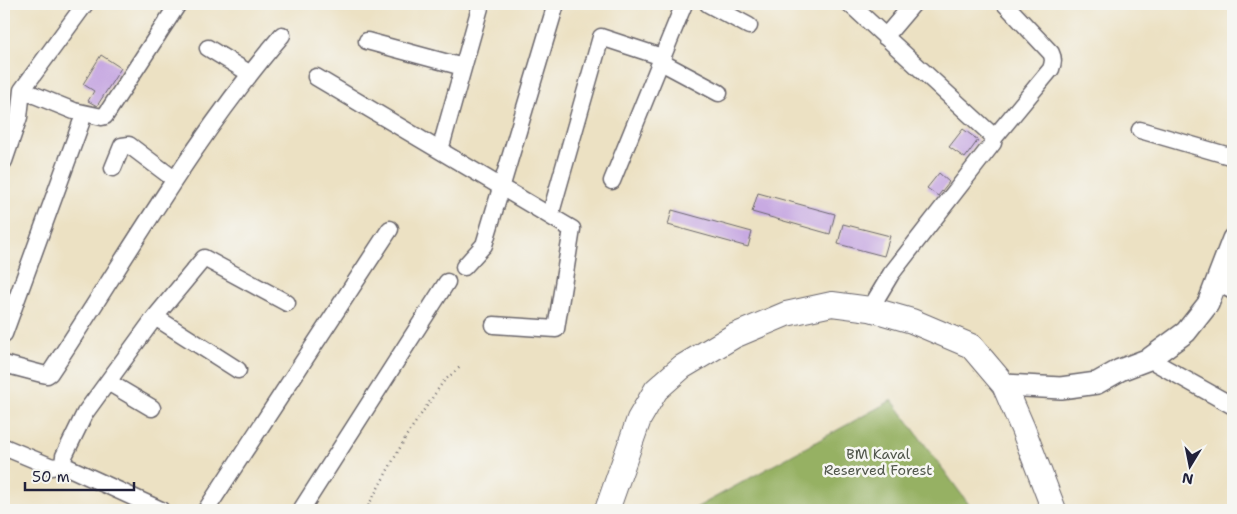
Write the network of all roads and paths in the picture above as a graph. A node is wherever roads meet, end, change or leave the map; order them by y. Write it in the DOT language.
graph roads {
  1 [pos="84,4"];
  2 [pos="178,4"];
  3 [pos="481,4"];
  4 [pos="556,4"];
  5 [pos="684,4"];
  6 [pos="708,4"];
  7 [pos="850,4"];
  8 [pos="913,4"];
  9 [pos="1005,4"];
  10 [pos="749,26"];
  11 [pos="282,35"];
  12 [pos="885,37"];
  13 [pos="367,41"];
  14 [pos="208,48"];
  15 [pos="662,59"];
  16 [pos="463,68"];
  17 [pos="249,73"];
  18 [pos="316,76"];
  19 [pos="22,90"];
  20 [pos="719,93"];
  21 [pos="81,124"];
  22 [pos="1140,130"];
  23 [pos="994,138"];
  24 [pos="440,150"];
  25 [pos="1233,156"];
  26 [pos="4,161"];
  27 [pos="113,168"];
  28 [pos="174,180"];
  29 [pos="612,181"];
  30 [pos="502,187"];
  31 [pos="550,216"];
  32 [pos="390,229"];
  33 [pos="1233,238"];
  34 [pos="464,267"];
  35 [pos="447,282"];
  36 [pos="1224,286"];
  37 [pos="287,303"];
  38 [pos="870,309"];
  39 [pos="155,317"];
  40 [pos="494,325"];
  41 [pos="4,334"];
  42 [pos="1149,359"];
  43 [pos="4,364"];
  44 [pos="460,367"];
  45 [pos="238,370"];
  46 [pos="108,382"];
  47 [pos="1004,385"];
  48 [pos="1233,406"];
  49 [pos="152,408"];
  50 [pos="4,447"];
  51 [pos="63,466"];
  52 [pos="161,510"];
  53 [pos="206,510"];
  54 [pos="301,510"];
  55 [pos="366,510"];
  56 [pos="607,510"];
  57 [pos="1054,510"];
  1 -- 19 [label="street"];
  2 -- 19 [label="street"];
  3 -- 16 [label="street"];
  4 -- 30 [label="street"];
  5 -- 15 [label="street"];
  6 -- 10 [label="street"];
  7 -- 12 [label="street"];
  8 -- 12 [label="street"];
  9 -- 23 [label="street"];
  11 -- 17 [label="street"];
  12 -- 23 [label="street"];
  13 -- 16 [label="street"];
  14 -- 17 [label="street"];
  15 -- 20 [label="street"];
  15 -- 29 [label="street"];
  15 -- 31 [label="street"];
  16 -- 24 [label="street"];
  17 -- 28 [label="street"];
  18 -- 24 [label="street"];
  19 -- 26 [label="street"];
  21 -- 41 [label="street"];
  22 -- 25 [label="street"];
  23 -- 38 [label="street"];
  24 -- 30 [label="street"];
  27 -- 28 [label="street"];
  28 -- 43 [label="street"];
  30 -- 31 [label="street"];
  30 -- 34 [label="street"];
  31 -- 40 [label="street"];
  32 -- 53 [label="street"];
  33 -- 36 [label="street"];
  35 -- 54 [label="street"];
  36 -- 42 [label="street"];
  37 -- 39 [label="street"];
  38 -- 47 [label="main road"];
  38 -- 56 [label="main road"];
  39 -- 45 [label="street"];
  39 -- 46 [label="street"];
  42 -- 47 [label="street"];
  42 -- 48 [label="street"];
  44 -- 55 [label="path"];
  46 -- 49 [label="street"];
  46 -- 51 [label="street"];
  47 -- 57 [label="main road"];
  50 -- 51 [label="street"];
  51 -- 52 [label="street"];
}
